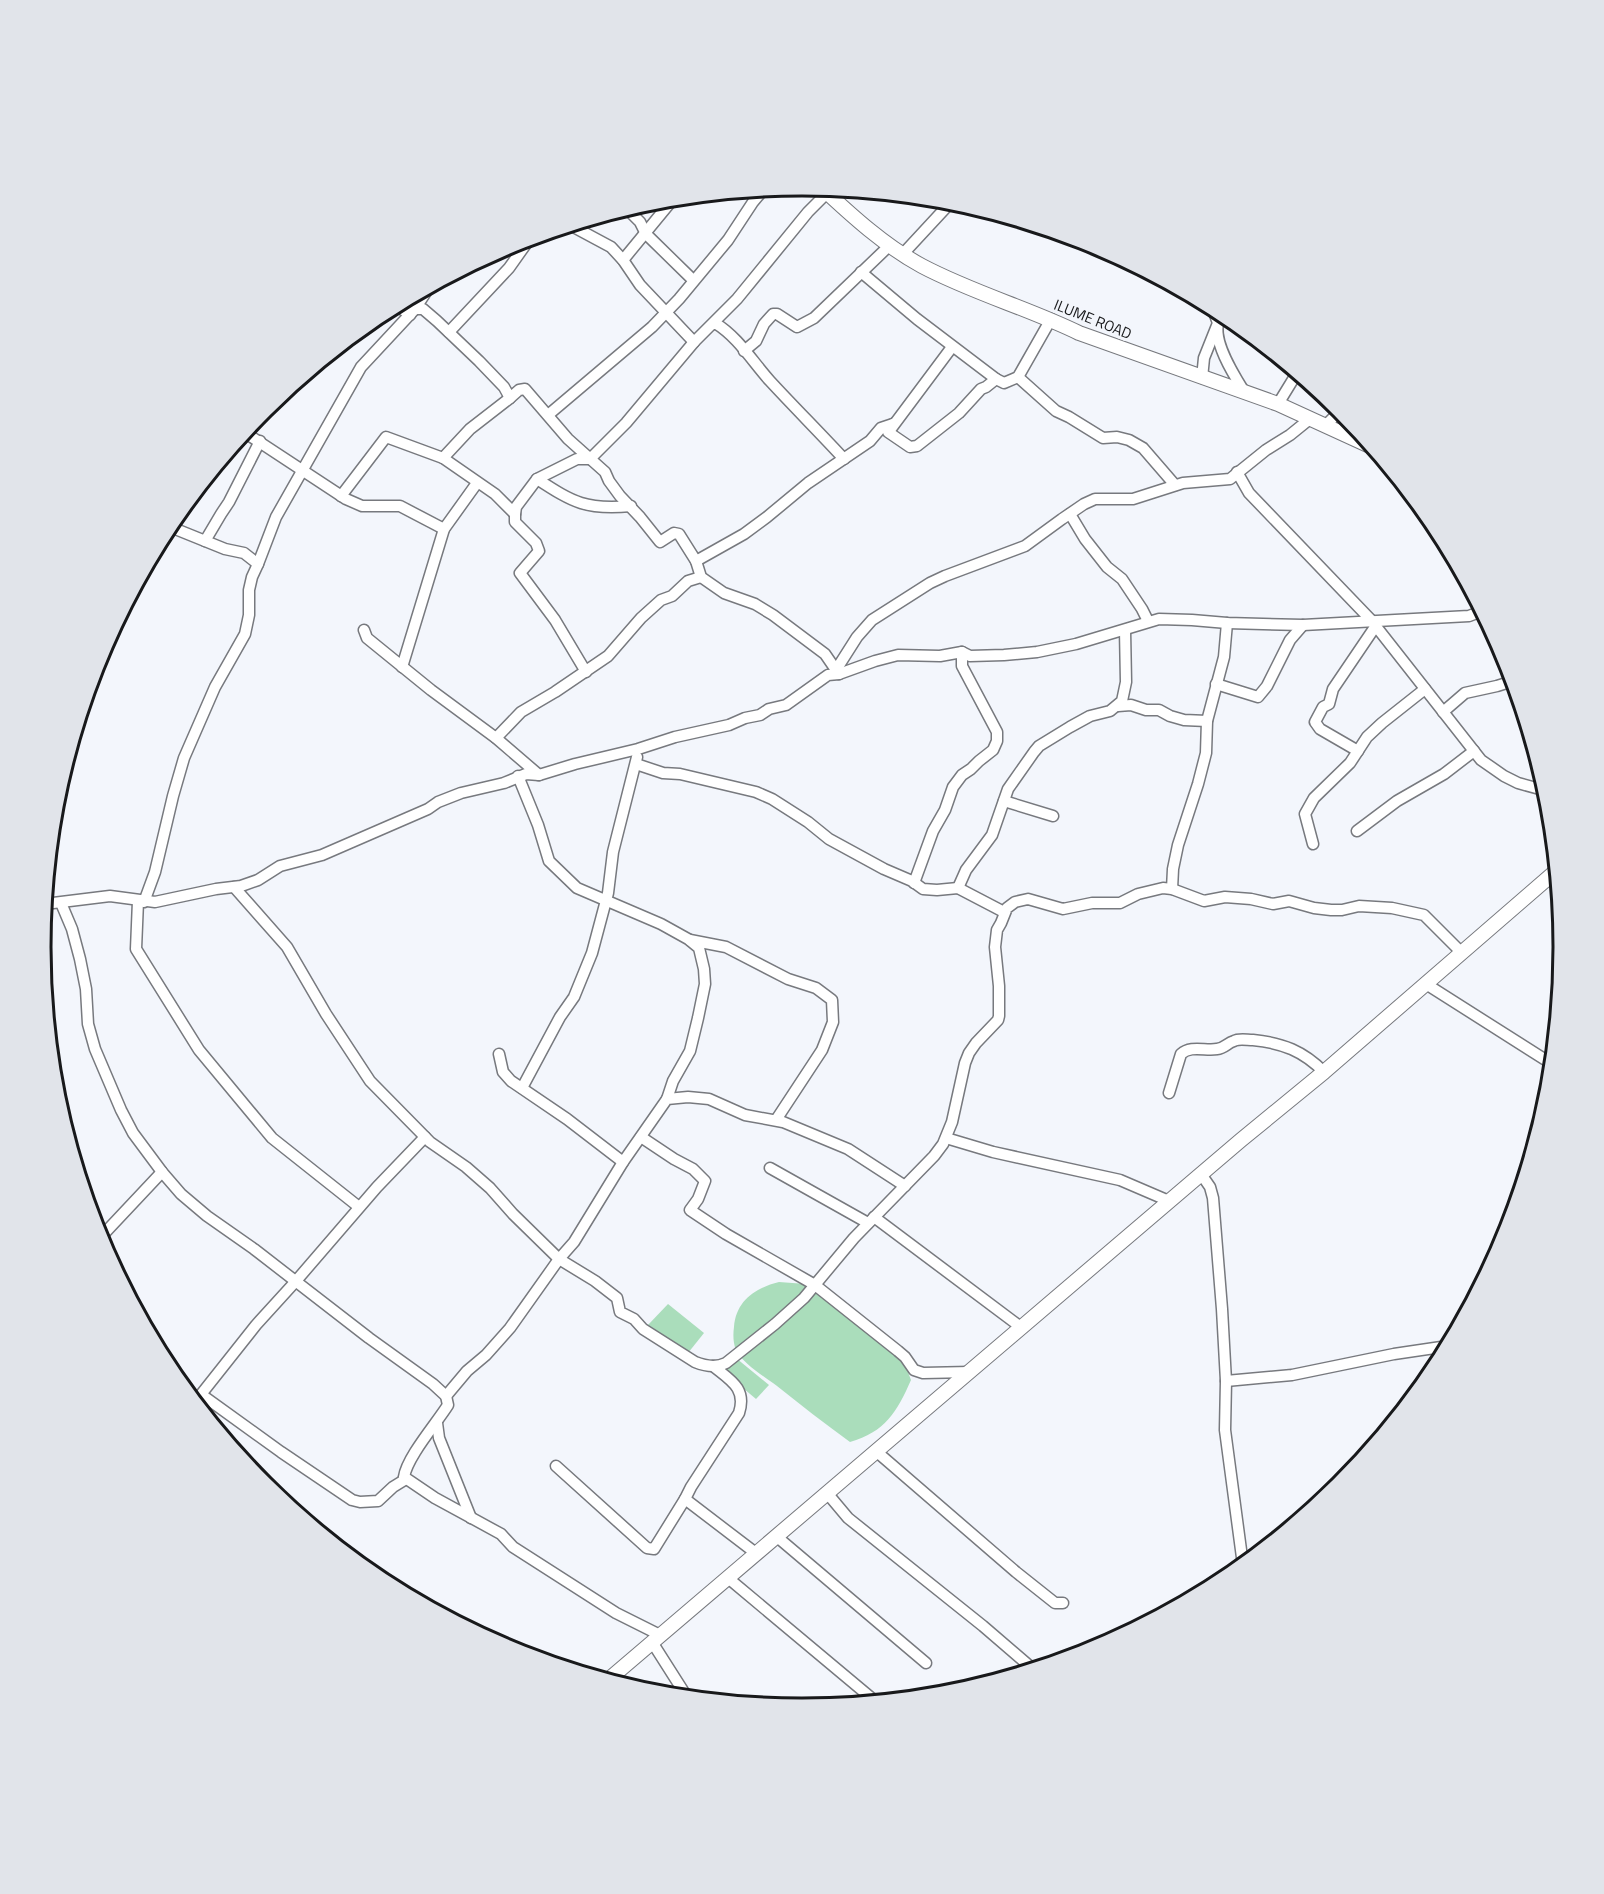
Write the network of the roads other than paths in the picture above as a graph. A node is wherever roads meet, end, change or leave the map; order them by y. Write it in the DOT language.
graph roads {
  1 [pos="819,197"];
  2 [pos="832,197"];
  3 [pos="757,198"];
  4 [pos="666,208"];
  5 [pos="943,209"];
  6 [pos="633,215"];
  7 [pos="580,230"];
  8 [pos="646,234"];
  9 [pos="889,246"];
  10 [pos="521,251"];
  11 [pos="902,255"];
  12 [pos="623,260"];
  13 [pos="861,272"];
  14 [pos="693,280"];
  15 [pos="419,302"];
  16 [pos="407,310"];
  17 [pos="412,312"];
  18 [pos="665,313"];
  19 [pos="1051,319"];
  20 [pos="1219,323"];
  21 [pos="1220,323"];
  22 [pos="713,324"];
  23 [pos="449,332"];
  24 [pos="694,342"];
  25 [pos="952,347"];
  26 [pos="744,351"];
  27 [pos="1018,377"];
  28 [pos="1202,378"];
  29 [pos="996,379"];
  30 [pos="1294,379"];
  31 [pos="1245,393"];
  32 [pos="510,398"];
  33 [pos="1278,404"];
  34 [pos="548,415"];
  35 [pos="1334,417"];
  36 [pos="1311,418"];
  37 [pos="1326,425"];
  38 [pos="888,432"];
  39 [pos="252,436"];
  40 [pos="1354,439"];
  41 [pos="260,441"];
  42 [pos="443,458"];
  43 [pos="590,459"];
  44 [pos="844,459"];
  45 [pos="303,470"];
  46 [pos="1238,472"];
  47 [pos="537,479"];
  48 [pos="477,483"];
  49 [pos="1175,485"];
  50 [pos="341,496"];
  51 [pos="631,506"];
  52 [pos="515,514"];
  53 [pos="1070,514"];
  54 [pos="444,529"];
  55 [pos="178,530"];
  56 [pos="205,541"];
  57 [pos="265,546"];
  58 [pos="244,553"];
  59 [pos="696,561"];
  60 [pos="258,564"];
  61 [pos="701,577"];
  62 [pos="1475,614"];
  63 [pos="1148,621"];
  64 [pos="1227,623"];
  65 [pos="1373,624"];
  66 [pos="1303,625"];
  67 [pos="364,630"];
  68 [pos="1125,630"];
  69 [pos="962,652"];
  70 [pos="402,667"];
  71 [pos="586,672"];
  72 [pos="838,672"];
  73 [pos="1505,683"];
  74 [pos="1216,684"];
  75 [pos="1425,689"];
  76 [pos="1118,706"];
  77 [pos="1443,712"];
  78 [pos="1207,721"];
  79 [pos="496,738"];
  80 [pos="638,749"];
  81 [pos="1358,751"];
  82 [pos="1474,751"];
  83 [pos="636,764"];
  84 [pos="539,775"];
  85 [pos="518,776"];
  86 [pos="1536,788"];
  87 [pos="1004,801"];
  88 [pos="1053,816"];
  89 [pos="1357,831"];
  90 [pos="1313,844"];
  91 [pos="1549,877"];
  92 [pos="914,883"];
  93 [pos="234,887"];
  94 [pos="958,888"];
  95 [pos="1172,889"];
  96 [pos="141,901"];
  97 [pos="606,901"];
  98 [pos="61,903"];
  99 [pos="53,904"];
  100 [pos="1004,912"];
  101 [pos="688,939"];
  102 [pos="1462,953"];
  103 [pos="1426,984"];
  104 [pos="499,1054"];
  105 [pos="1545,1059"];
  106 [pos="1324,1072"];
  107 [pos="522,1088"];
  108 [pos="1169,1094"];
  109 [pos="668,1099"];
  110 [pos="776,1120"];
  111 [pos="425,1137"];
  112 [pos="641,1137"];
  113 [pos="946,1138"];
  114 [pos="623,1162"];
  115 [pos="770,1168"];
  116 [pos="162,1172"];
  117 [pos="1201,1174"];
  118 [pos="905,1186"];
  119 [pos="1169,1202"];
  120 [pos="359,1207"];
  121 [pos="871,1220"];
  122 [pos="107,1231"];
  123 [pos="559,1259"];
  124 [pos="296,1281"];
  125 [pos="815,1285"];
  126 [pos="1022,1328"];
  127 [pos="1436,1348"];
  128 [pos="713,1366"];
  129 [pos="970,1372"];
  130 [pos="1226,1381"];
  131 [pos="200,1396"];
  132 [pos="446,1396"];
  133 [pos="204,1402"];
  134 [pos="437,1423"];
  135 [pos="877,1452"];
  136 [pos="556,1466"];
  137 [pos="406,1479"];
  138 [pos="827,1493"];
  139 [pos="686,1499"];
  140 [pos="471,1518"];
  141 [pos="776,1536"];
  142 [pos="757,1554"];
  143 [pos="1242,1555"];
  144 [pos="728,1578"];
  145 [pos="1063,1603"];
  146 [pos="656,1638"];
  147 [pos="926,1663"];
  148 [pos="1026,1663"];
  149 [pos="615,1674"];
  150 [pos="683,1688"];
  151 [pos="867,1695"];
  1 -- 22 [label="street"];
  2 -- 9 [label="street, ILUME ROAD"];
  3 -- 14 [label="street"];
  4 -- 8 [label="street"];
  5 -- 11 [label="street"];
  6 -- 8 [label="street"];
  7 -- 12 [label="street"];
  8 -- 12 [label="street"];
  8 -- 14 [label="street"];
  9 -- 11 [label="street, ILUME ROAD"];
  9 -- 13 [label="street"];
  10 -- 23 [label="street"];
  11 -- 19 [label="street, ILUME ROAD"];
  12 -- 18 [label="street"];
  13 -- 25 [label="street"];
  13 -- 26 [label="street"];
  14 -- 18 [label="street"];
  15 -- 17 [label="street"];
  16 -- 17 [label="street"];
  17 -- 23 [label="street"];
  17 -- 45 [label="street"];
  18 -- 24 [label="street"];
  18 -- 34 [label="street"];
  19 -- 27 [label="street"];
  19 -- 28 [label="street, ILUME ROAD"];
  20 -- 28 [label="street"];
  21 -- 31 [label="street"];
  22 -- 24 [label="street"];
  22 -- 26 [label="street"];
  23 -- 32 [label="street"];
  24 -- 43 [label="street"];
  25 -- 29 [label="street"];
  25 -- 38 [label="street"];
  26 -- 44 [label="street"];
  27 -- 29 [label="street"];
  27 -- 49 [label="street"];
  28 -- 31 [label="street, ILUME ROAD"];
  29 -- 38 [label="street"];
  30 -- 33 [label="street"];
  31 -- 33 [label="street, ILUME ROAD"];
  32 -- 34 [label="street"];
  32 -- 42 [label="street"];
  33 -- 36 [label="street, ILUME ROAD"];
  34 -- 43 [label="street"];
  35 -- 37 [label="street"];
  36 -- 37 [label="street, ILUME ROAD"];
  36 -- 46 [label="street"];
  37 -- 40 [label="street, ILUME ROAD"];
  38 -- 44 [label="street"];
  39 -- 41 [label="street"];
  41 -- 45 [label="street"];
  41 -- 56 [label="street"];
  42 -- 48 [label="street"];
  42 -- 50 [label="street"];
  43 -- 47 [label="street"];
  43 -- 51 [label="street"];
  44 -- 59 [label="street"];
  45 -- 50 [label="street"];
  45 -- 57 [label="street"];
  46 -- 49 [label="street"];
  46 -- 65 [label="street"];
  47 -- 51 [label="street"];
  47 -- 52 [label="street"];
  48 -- 52 [label="street"];
  48 -- 54 [label="street"];
  49 -- 53 [label="street"];
  50 -- 54 [label="street"];
  51 -- 59 [label="street"];
  52 -- 71 [label="street"];
  53 -- 63 [label="street"];
  53 -- 72 [label="street"];
  54 -- 70 [label="street"];
  55 -- 56 [label="street"];
  56 -- 58 [label="street"];
  57 -- 58 [label="street"];
  57 -- 60 [label="street"];
  58 -- 60 [label="street"];
  59 -- 61 [label="street"];
  60 -- 96 [label="street"];
  61 -- 71 [label="street"];
  61 -- 72 [label="street"];
  62 -- 65 [label="street"];
  63 -- 64 [label="street"];
  63 -- 68 [label="street"];
  64 -- 66 [label="street"];
  64 -- 74 [label="street"];
  65 -- 66 [label="street"];
  65 -- 75 [label="street"];
  65 -- 81 [label="street"];
  66 -- 74 [label="street"];
  67 -- 70 [label="street"];
  68 -- 69 [label="street"];
  68 -- 76 [label="street"];
  69 -- 72 [label="street"];
  69 -- 92 [label="street"];
  70 -- 79 [label="street"];
  71 -- 79 [label="street"];
  72 -- 80 [label="street"];
  73 -- 77 [label="street"];
  74 -- 78 [label="street"];
  75 -- 77 [label="street"];
  75 -- 81 [label="street"];
  76 -- 78 [label="street"];
  76 -- 87 [label="street"];
  77 -- 82 [label="street"];
  78 -- 95 [label="street"];
  79 -- 84 [label="street"];
  80 -- 83 [label="street"];
  80 -- 84 [label="street"];
  81 -- 90 [label="street"];
  82 -- 86 [label="street"];
  82 -- 89 [label="street"];
  83 -- 92 [label="street"];
  83 -- 97 [label="street"];
  84 -- 85 [label="street"];
  85 -- 93 [label="street"];
  85 -- 97 [label="street"];
  87 -- 88 [label="street"];
  87 -- 94 [label="street"];
  91 -- 102 [label="street"];
  92 -- 94 [label="street"];
  93 -- 96 [label="street"];
  93 -- 111 [label="street"];
  94 -- 100 [label="street"];
  95 -- 100 [label="street"];
  95 -- 102 [label="street"];
  96 -- 98 [label="street"];
  96 -- 120 [label="street"];
  97 -- 101 [label="street"];
  97 -- 107 [label="street"];
  98 -- 99 [label="street"];
  98 -- 116 [label="street"];
  100 -- 113 [label="street"];
  101 -- 109 [label="street"];
  101 -- 110 [label="street"];
  102 -- 103 [label="street"];
  103 -- 105 [label="street"];
  103 -- 106 [label="street"];
  104 -- 107 [label="street"];
  106 -- 108 [label="street"];
  106 -- 117 [label="street"];
  107 -- 114 [label="street"];
  109 -- 110 [label="street"];
  109 -- 112 [label="street"];
  110 -- 118 [label="street"];
  111 -- 120 [label="street"];
  111 -- 123 [label="street"];
  112 -- 114 [label="street"];
  112 -- 125 [label="street"];
  113 -- 118 [label="street"];
  113 -- 119 [label="street"];
  114 -- 123 [label="street"];
  115 -- 121 [label="street"];
  116 -- 122 [label="street"];
  116 -- 124 [label="street"];
  117 -- 119 [label="street"];
  117 -- 130 [label="street"];
  118 -- 121 [label="street"];
  119 -- 126 [label="street"];
  120 -- 124 [label="street"];
  121 -- 125 [label="street"];
  121 -- 126 [label="street"];
  123 -- 128 [label="street"];
  123 -- 132 [label="street"];
  124 -- 131 [label="street"];
  124 -- 132 [label="street"];
  125 -- 128 [label="street"];
  125 -- 129 [label="street"];
  126 -- 129 [label="street"];
  127 -- 130 [label="street"];
  128 -- 139 [label="street"];
  129 -- 135 [label="street"];
  130 -- 143 [label="street"];
  132 -- 134 [label="street"];
  133 -- 137 [label="street"];
  134 -- 137 [label="street"];
  134 -- 140 [label="street"];
  135 -- 138 [label="street"];
  135 -- 145 [label="street"];
  136 -- 139 [label="street"];
  137 -- 140 [label="street"];
  138 -- 141 [label="street"];
  138 -- 148 [label="street"];
  139 -- 142 [label="street"];
  140 -- 146 [label="street"];
  141 -- 142 [label="street"];
  141 -- 147 [label="street"];
  142 -- 144 [label="street"];
  144 -- 146 [label="street"];
  144 -- 151 [label="street"];
  146 -- 149 [label="street"];
  146 -- 150 [label="street"];
}
